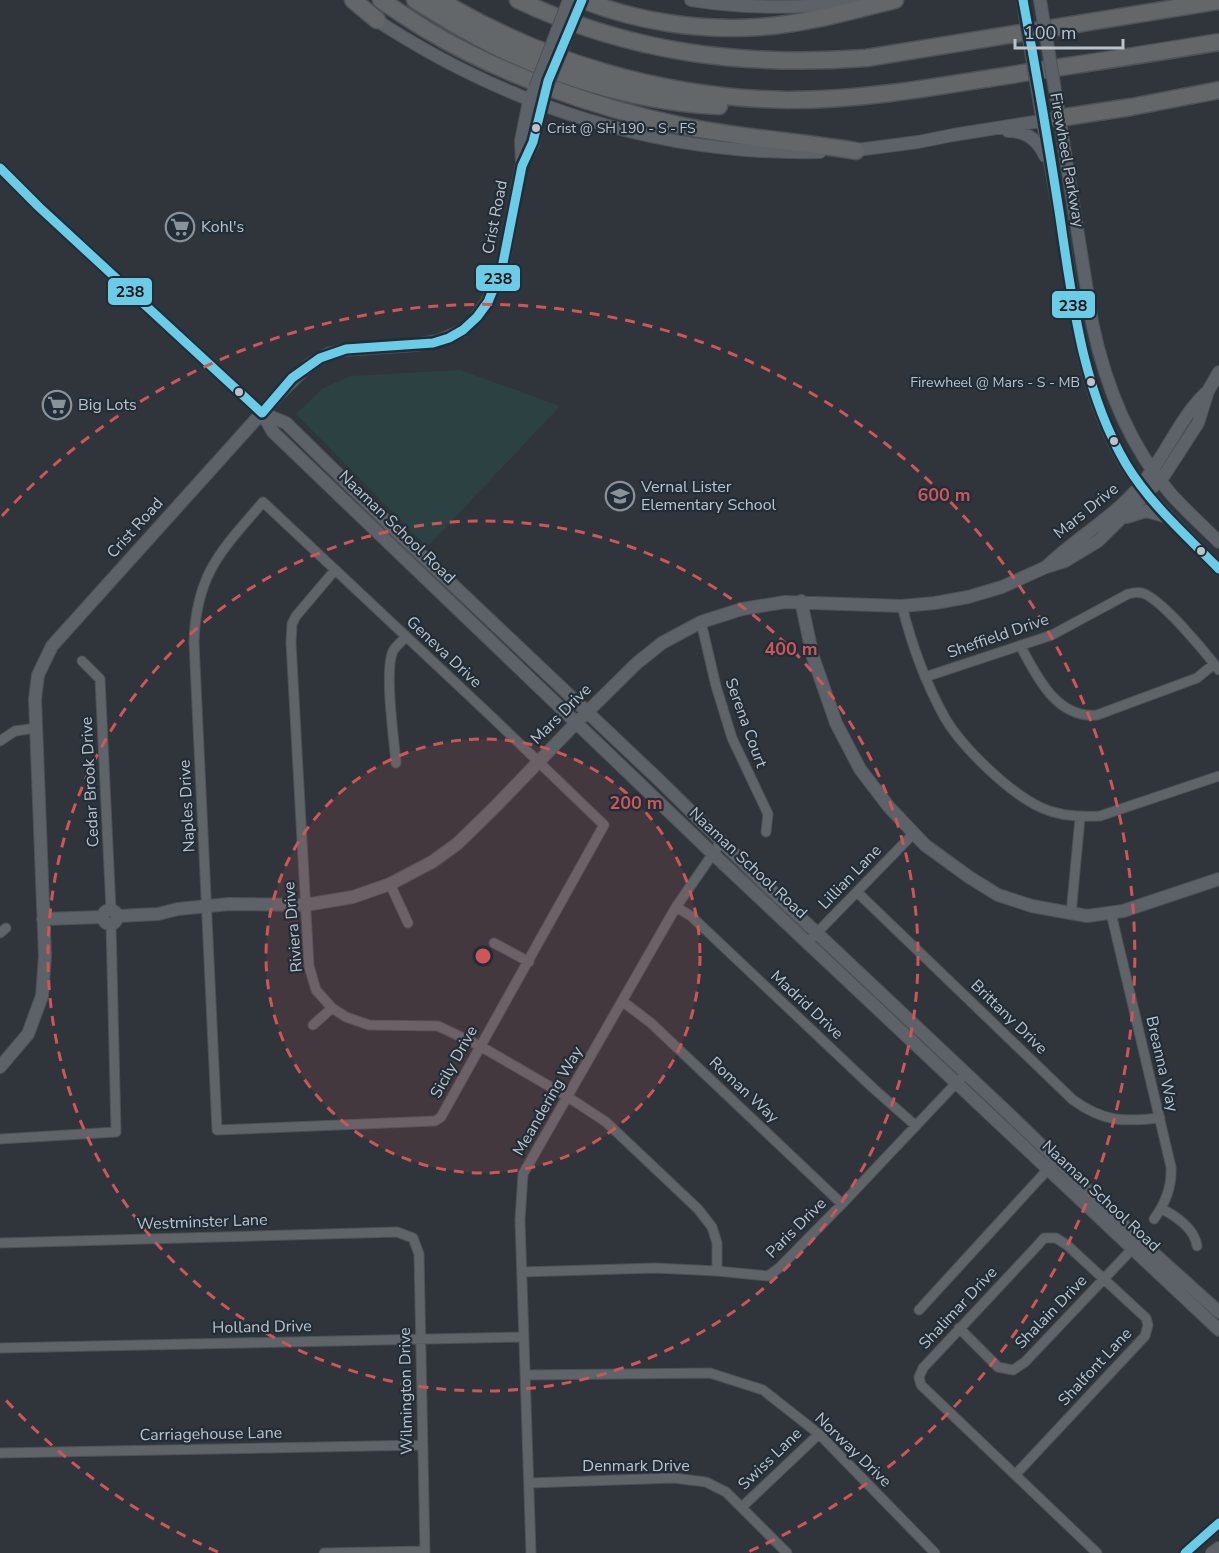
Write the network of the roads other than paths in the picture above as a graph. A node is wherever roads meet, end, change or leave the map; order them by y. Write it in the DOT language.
graph roads {
  1 [pos="346,0"];
  2 [pos="353,0"];
  3 [pos="381,0"];
  4 [pos="415,0"];
  5 [pos="439,0"];
  6 [pos="518,0"];
  7 [pos="569,0"];
  8 [pos="582,0"];
  9 [pos="691,0"];
  10 [pos="866,0"];
  11 [pos="894,0"];
  12 [pos="1023,0"];
  13 [pos="1219,1"];
  14 [pos="1041,6"];
  15 [pos="376,20"];
  16 [pos="1219,42"];
  17 [pos="540,90"];
  18 [pos="1219,90"];
  19 [pos="842,98"];
  20 [pos="536,103"];
  21 [pos="1051,119"];
  22 [pos="953,135"];
  23 [pos="856,151"];
  24 [pos="0,168"];
  25 [pos="1051,172"];
  26 [pos="1096,343"];
  27 [pos="1080,345"];
  28 [pos="1219,372"];
  29 [pos="262,412"];
  30 [pos="1156,476"];
  31 [pos="1143,490"];
  32 [pos="263,502"];
  33 [pos="1170,518"];
  34 [pos="1121,520"];
  35 [pos="1219,542"];
  36 [pos="1046,567"];
  37 [pos="1219,569"];
  38 [pos="335,570"];
  39 [pos="801,601"];
  40 [pos="902,606"];
  41 [pos="700,622"];
  42 [pos="406,637"];
  43 [pos="1021,647"];
  44 [pos="82,661"];
  45 [pos="1216,667"];
  46 [pos="925,677"];
  47 [pos="587,711"];
  48 [pos="576,722"];
  49 [pos="36,728"];
  50 [pos="0,741"];
  51 [pos="538,761"];
  52 [pos="396,763"];
  53 [pos="1219,776"];
  54 [pos="1080,818"];
  55 [pos="604,825"];
  56 [pos="766,832"];
  57 [pos="914,833"];
  58 [pos="721,842"];
  59 [pos="712,853"];
  60 [pos="1219,879"];
  61 [pos="390,884"];
  62 [pos="857,892"];
  63 [pos="207,905"];
  64 [pos="305,905"];
  65 [pos="676,907"];
  66 [pos="1111,913"];
  67 [pos="1071,914"];
  68 [pos="111,917"];
  69 [pos="43,920"];
  70 [pos="408,923"];
  71 [pos="818,932"];
  72 [pos="808,942"];
  73 [pos="494,943"];
  74 [pos="529,962"];
  75 [pos="622,1001"];
  76 [pos="332,1008"];
  77 [pos="313,1025"];
  78 [pos="480,1046"];
  79 [pos="0,1067"];
  80 [pos="961,1078"];
  81 [pos="568,1097"];
  82 [pos="1160,1118"];
  83 [pos="916,1126"];
  84 [pos="217,1130"];
  85 [pos="0,1139"];
  86 [pos="1053,1164"];
  87 [pos="842,1204"];
  88 [pos="1162,1209"];
  89 [pos="1154,1219"];
  90 [pos="405,1233"];
  91 [pos="0,1243"];
  92 [pos="1136,1244"];
  93 [pos="1197,1246"];
  94 [pos="717,1271"];
  95 [pos="522,1272"];
  96 [pos="1104,1278"];
  97 [pos="919,1310"];
  98 [pos="1219,1312"];
  99 [pos="959,1328"];
  100 [pos="1219,1330"];
  101 [pos="524,1337"];
  102 [pos="420,1339"];
  103 [pos="0,1348"];
  104 [pos="525,1375"];
  105 [pos="819,1434"];
  106 [pos="422,1445"];
  107 [pos="0,1453"];
  108 [pos="1016,1474"];
  109 [pos="529,1483"];
  110 [pos="743,1506"];
  111 [pos="1219,1523"];
  112 [pos="1219,1548"];
  113 [pos="425,1552"];
  114 [pos="324,1553"];
  115 [pos="531,1553"];
  116 [pos="787,1553"];
  117 [pos="935,1553"];
  118 [pos="1097,1553"];
  119 [pos="1185,1553"];
  120 [pos="1212,1553"];
  1 -- 15 [label="main road"];
  2 -- 15 [label="highway"];
  3 -- 23 [label="highway"];
  4 -- 19 [label="highway"];
  5 -- 19 [label="highway"];
  6 -- 13 [label="highway"];
  7 -- 17 [label="main road, Crist Road, bridge"];
  8 -- 11 [label="highway"];
  8 -- 17 [label="main road, Crist Road, bridge"];
  9 -- 10 [label="main road"];
  12 -- 21 [label="main road, Firewheel Parkway, bridge"];
  14 -- 21 [label="main road, Firewheel Parkway, bridge"];
  15 -- 20 [label="main road"];
  16 -- 19 [label="highway"];
  17 -- 20 [label="main road, Crist Road"];
  18 -- 21 [label="highway"];
  20 -- 23 [label="main road"];
  20 -- 29 [label="main road, Crist Road"];
  21 -- 22 [label="main road"];
  21 -- 25 [label="main road, Firewheel Parkway"];
  21 -- 26 [label="main road, Firewheel Parkway"];
  22 -- 23 [label="main road"];
  22 -- 25 [label="main road"];
  24 -- 29 [label="main road, Naaman School Road"];
  25 -- 27 [label="main road, Firewheel Parkway"];
  26 -- 27 [label="main road"];
  26 -- 30 [label="main road, Firewheel Parkway"];
  27 -- 31 [label="main road, Firewheel Parkway"];
  28 -- 30 [label="main road, Mars Drive"];
  29 -- 47 [label="main road, Naaman School Road"];
  29 -- 48 [label="main road, Naaman School Road"];
  29 -- 49 [label="main road, Crist Road"];
  30 -- 31 [label="main road, Mars Drive"];
  30 -- 35 [label="main road, Firewheel Parkway"];
  31 -- 33 [label="main road, Firewheel Parkway"];
  31 -- 34 [label="main road, Mars Drive"];
  31 -- 36 [label="main road, Mars Drive"];
  32 -- 38 [label="street, Geneva Drive"];
  32 -- 63 [label="street, Naples Drive"];
  33 -- 34 [label="main road"];
  33 -- 37 [label="main road, Firewheel Parkway"];
  34 -- 36 [label="main road, Mars Drive"];
  36 -- 40 [label="main road, Mars Drive"];
  38 -- 42 [label="street, Geneva Drive"];
  38 -- 64 [label="street, Riviera Drive"];
  39 -- 40 [label="main road, Mars Drive"];
  39 -- 41 [label="main road, Mars Drive"];
  39 -- 57 [label="main road"];
  40 -- 46 [label="street"];
  41 -- 47 [label="main road, Mars Drive"];
  41 -- 56 [label="street, Serena Court"];
  42 -- 51 [label="street, Geneva Drive"];
  42 -- 52 [label="street"];
  43 -- 45 [label="street"];
  43 -- 45 [label="street, Sheffield Drive"];
  43 -- 46 [label="street, Sheffield Drive"];
  44 -- 68 [label="street, Cedar Brook Drive"];
  46 -- 54 [label="street"];
  47 -- 48 [label="main road, Mars Drive"];
  47 -- 58 [label="main road, Naaman School Road"];
  48 -- 51 [label="main road, Mars Drive"];
  48 -- 59 [label="main road, Naaman School Road"];
  49 -- 50 [label="street"];
  49 -- 69 [label="main road, Crist Road"];
  51 -- 55 [label="street, Geneva Drive"];
  51 -- 61 [label="main road, Mars Drive"];
  53 -- 54 [label="street"];
  54 -- 67 [label="street"];
  55 -- 74 [label="street, Sicily Drive"];
  57 -- 62 [label="street, Lillian Lane"];
  57 -- 67 [label="main road"];
  58 -- 59 [label="street, Meandering Way"];
  58 -- 71 [label="main road, Naaman School Road"];
  59 -- 65 [label="street, Meandering Way"];
  59 -- 72 [label="main road, Naaman School Road"];
  60 -- 66 [label="main road"];
  61 -- 64 [label="main road, Mars Drive"];
  61 -- 70 [label="street"];
  62 -- 71 [label="street, Lillian Lane"];
  62 -- 82 [label="street, Brittany Drive"];
  63 -- 64 [label="main road, Mars Drive"];
  63 -- 68 [label="main road, Mars Drive"];
  63 -- 84 [label="street, Naples Drive"];
  64 -- 76 [label="street, Riviera Drive"];
  65 -- 75 [label="street, Meandering Way"];
  65 -- 83 [label="street, Madrid Drive"];
  66 -- 67 [label="main road"];
  66 -- 82 [label="street, Breanna Way"];
  68 -- 69 [label="main road, Mars Drive"];
  68 -- 85 [label="street, Cedar Brook Drive"];
  69 -- 79 [label="main road, Crist Road"];
  71 -- 72 [label="street, Lillian Lane"];
  71 -- 80 [label="main road, Naaman School Road"];
  72 -- 80 [label="main road, Naaman School Road"];
  73 -- 74 [label="street"];
  74 -- 78 [label="street, Sicily Drive"];
  75 -- 81 [label="street, Meandering Way"];
  75 -- 87 [label="street, Roman Way"];
  76 -- 77 [label="street"];
  76 -- 78 [label="street, Riviera Drive"];
  78 -- 81 [label="street, Riviera Drive"];
  78 -- 84 [label="street, Sicily Drive"];
  80 -- 83 [label="street, Paris Drive"];
  80 -- 86 [label="main road, Naaman School Road"];
  81 -- 94 [label="street, Riviera Drive"];
  81 -- 95 [label="street, Meandering Way"];
  82 -- 88 [label="street, Breanna Way"];
  83 -- 87 [label="street, Paris Drive"];
  86 -- 92 [label="main road, Naaman School Road"];
  86 -- 97 [label="street"];
  87 -- 94 [label="street, Paris Drive"];
  88 -- 89 [label="street, Breanna Way"];
  88 -- 93 [label="street"];
  90 -- 91 [label="street, Westminster Lane"];
  90 -- 102 [label="street, Wilmington Drive"];
  92 -- 96 [label="street, Shalain Drive"];
  92 -- 98 [label="main road, Naaman School Road"];
  92 -- 100 [label="main road, Naaman School Road"];
  94 -- 95 [label="street, Paris Drive"];
  95 -- 101 [label="street, Meandering Way"];
  96 -- 99 [label="street, Shalimar Drive"];
  96 -- 99 [label="street, Shalain Drive"];
  96 -- 108 [label="street, Shalfont Lane"];
  99 -- 108 [label="street, Shalimar Drive"];
  101 -- 102 [label="street, Holland Drive"];
  101 -- 104 [label="street, Meandering Way"];
  102 -- 103 [label="street, Holland Drive"];
  102 -- 106 [label="street, Wilmington Drive"];
  104 -- 105 [label="street, Norway Drive"];
  104 -- 109 [label="street, Meandering Way"];
  105 -- 110 [label="street, Swiss Lane"];
  105 -- 117 [label="street, Norway Drive"];
  106 -- 107 [label="street, Carriagehouse Lane"];
  106 -- 113 [label="street, Wilmington Drive"];
  108 -- 118 [label="street, Shalimar Drive"];
  109 -- 110 [label="street, Denmark Drive"];
  109 -- 115 [label="street, Meandering Way"];
  110 -- 116 [label="street, Denmark Drive"];
  111 -- 119 [label="main road"];
  112 -- 120 [label="main road"];
  113 -- 114 [label="street"];
}
